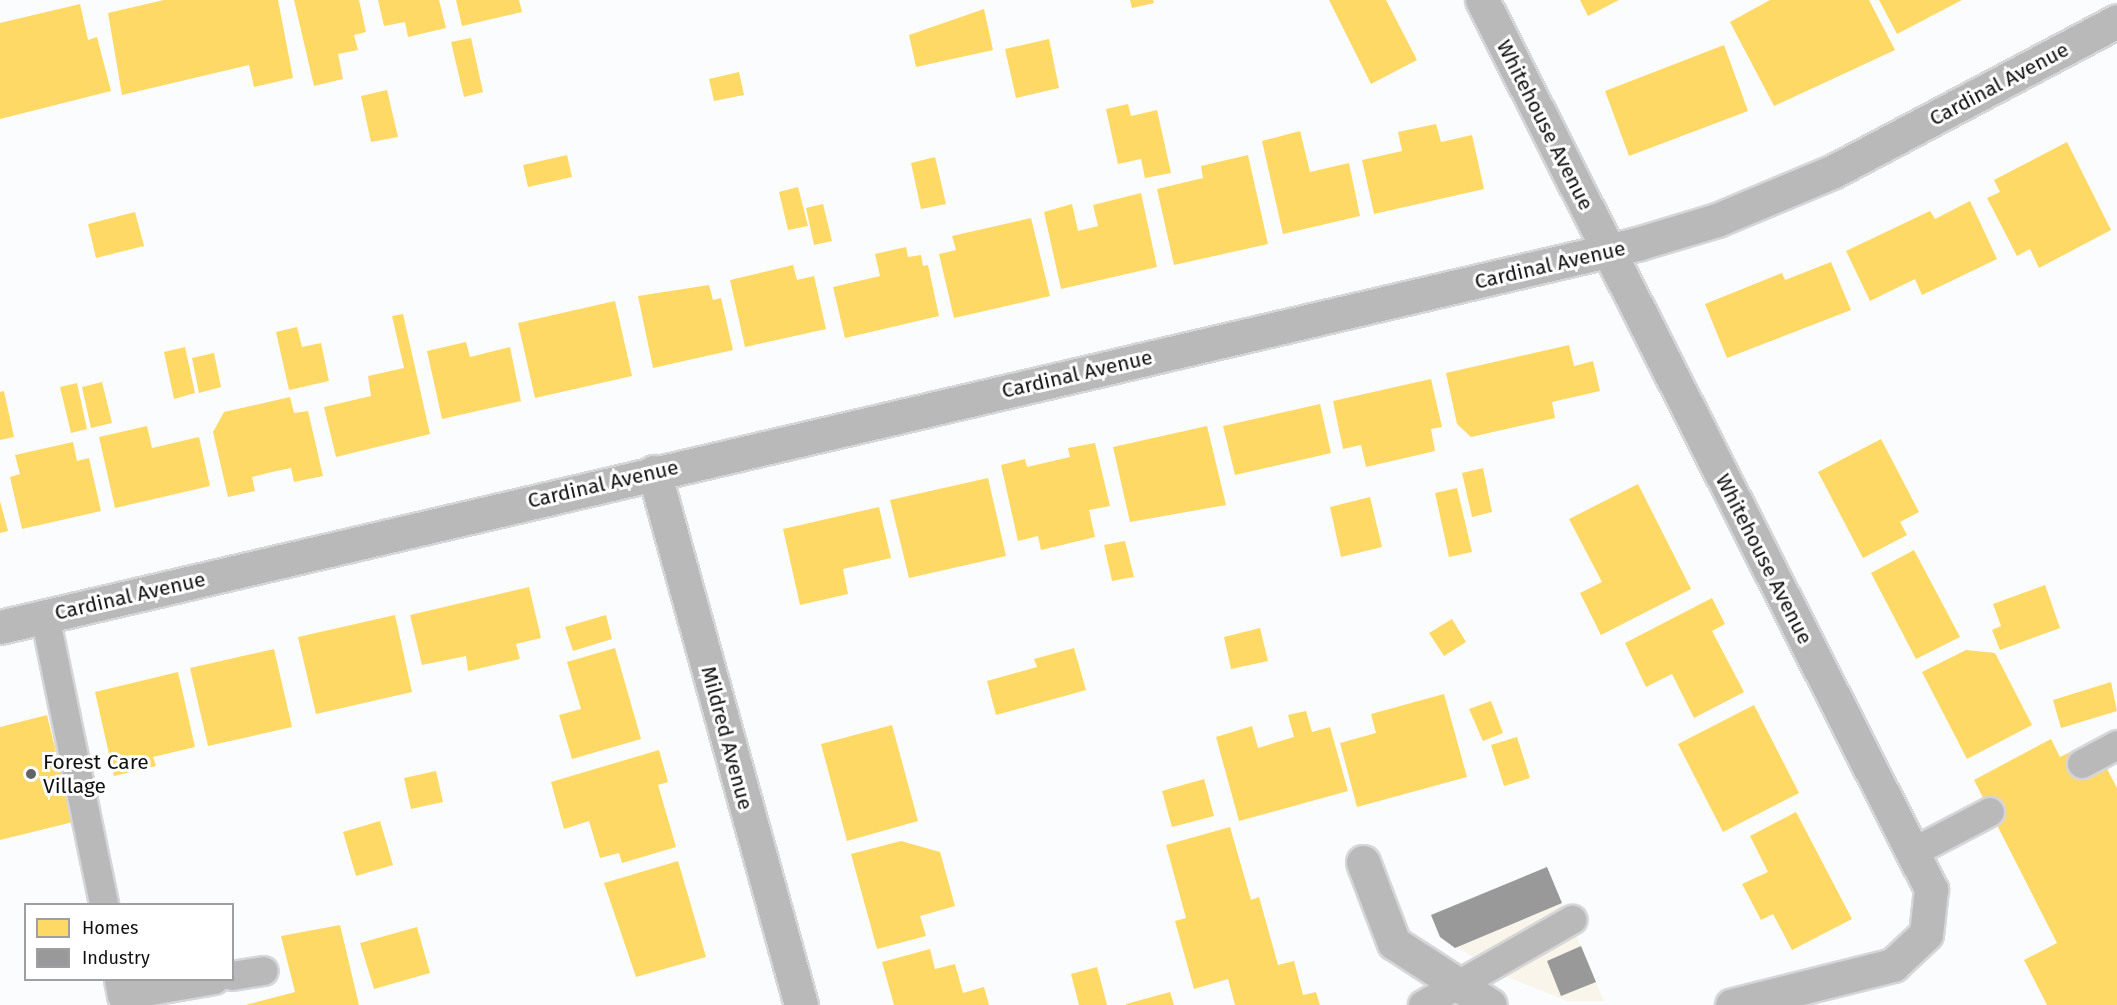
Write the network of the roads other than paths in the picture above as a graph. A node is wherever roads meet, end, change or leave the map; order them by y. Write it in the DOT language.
graph roads {
  1 [pos="1482,0"];
  2 [pos="2117,21"];
  3 [pos="1609,252"];
  4 [pos="654,472"];
  5 [pos="45,616"];
  6 [pos="0,627"];
  7 [pos="2117,745"];
  8 [pos="2082,764"];
  9 [pos="1990,812"];
  10 [pos="1912,853"];
  11 [pos="1362,862"];
  12 [pos="104,903"];
  13 [pos="1572,920"];
  14 [pos="264,971"];
  15 [pos="234,976"];
  16 [pos="119,981"];
  17 [pos="209,981"];
  18 [pos="1452,986"];
  19 [pos="801,1005"];
  20 [pos="1423,1005"];
  21 [pos="1490,1005"];
  22 [pos="1732,1005"];
  1 -- 3 [label="street, Whitehouse Avenue"];
  2 -- 3 [label="street, Cardinal Avenue"];
  3 -- 4 [label="street, Cardinal Avenue"];
  3 -- 10 [label="street, Whitehouse Avenue"];
  4 -- 5 [label="street, Cardinal Avenue"];
  4 -- 19 [label="street, Mildred Avenue"];
  5 -- 6 [label="street, Cardinal Avenue"];
  5 -- 12 [label="lane"];
  7 -- 8 [label="lane"];
  9 -- 10 [label="lane"];
  10 -- 22 [label="street, Whitehouse Avenue"];
  11 -- 18 [label="street"];
  13 -- 18 [label="lane"];
  14 -- 15 [label="lane"];
  16 -- 17 [label="lane"];
  18 -- 20 [label="lane"];
  18 -- 21 [label="street"];
}
